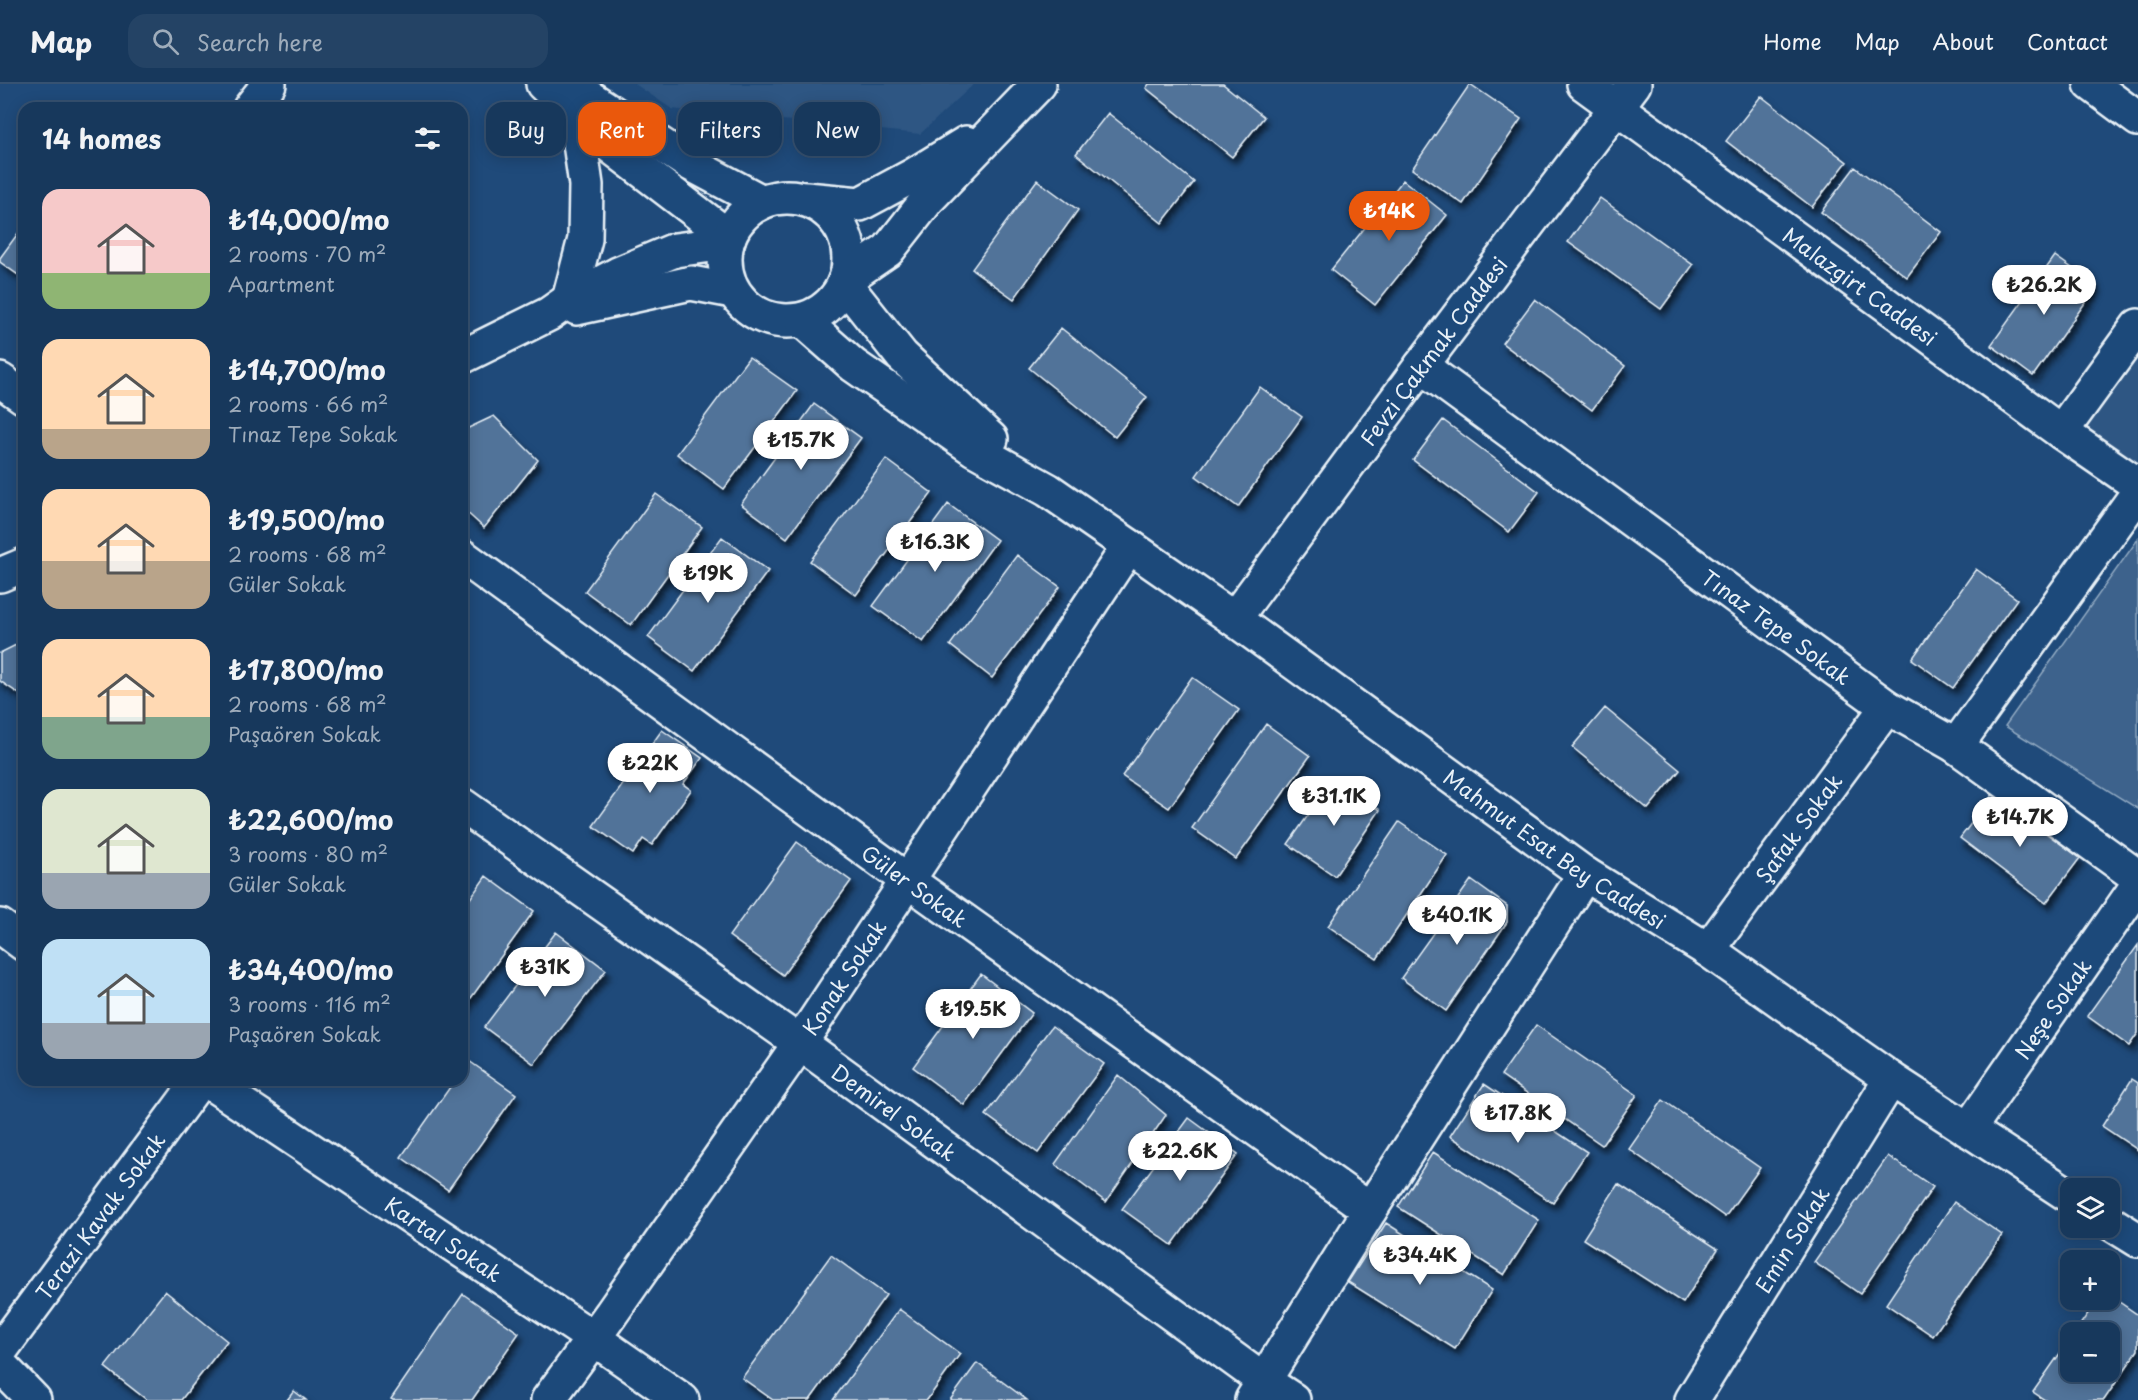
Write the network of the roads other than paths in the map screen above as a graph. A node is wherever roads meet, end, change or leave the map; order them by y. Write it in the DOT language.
graph roads {
  1 [pos="269,84"];
  2 [pos="543,84"];
  3 [pos="569,84"];
  4 [pos="1039,84"];
  5 [pos="1584,84"];
  6 [pos="2091,84"];
  7 [pos="1625,96"];
  8 [pos="255,102"];
  9 [pos="576,115"];
  10 [pos="1003,119"];
  11 [pos="2138,119"];
  12 [pos="803,199"];
  13 [pos="762,202"];
  14 [pos="728,240"];
  15 [pos="845,281"];
  16 [pos="733,291"];
  17 [pos="559,307"];
  18 [pos="802,320"];
  19 [pos="2138,326"];
  20 [pos="468,354"];
  21 [pos="1421,366"];
  22 [pos="0,380"];
  23 [pos="18,393"];
  24 [pos="2061,432"];
  25 [pos="2138,485"];
  26 [pos="1048,490"];
  27 [pos="2138,493"];
  28 [pos="1129,546"];
  29 [pos="468,560"];
  30 [pos="18,568"];
  31 [pos="0,575"];
  32 [pos="1234,620"];
  33 [pos="1887,707"];
  34 [pos="1956,746"];
  35 [pos="468,809"];
  36 [pos="1585,874"];
  37 [pos="2138,877"];
  38 [pos="907,880"];
  39 [pos="2138,885"];
  40 [pos="0,926"];
  41 [pos="18,940"];
  42 [pos="1708,950"];
  43 [pos="800,1043"];
  44 [pos="1891,1079"];
  45 [pos="196,1086"];
  46 [pos="215,1086"];
  47 [pos="1968,1130"];
  48 [pos="2060,1190"];
  49 [pos="1370,1210"];
  50 [pos="2120,1228"];
  51 [pos="2138,1240"];
  52 [pos="593,1338"];
  53 [pos="0,1351"];
  54 [pos="0,1365"];
  55 [pos="1258,1390"];
  56 [pos="30,1399"];
  57 [pos="548,1400"];
  58 [pos="682,1400"];
  59 [pos="1293,1400"];
  60 [pos="1692,1400"];
  1 -- 8 [label="street"];
  2 -- 9 [label="street"];
  3 -- 13 [label="street"];
  4 -- 10 [label="street"];
  5 -- 7 [label="street, Malazgirt Caddesi"];
  6 -- 11 [label="street"];
  7 -- 21 [label="street, Fevzi Çakmak Caddesi"];
  7 -- 24 [label="street, Malazgirt Caddesi"];
  9 -- 14 [label="street"];
  9 -- 17 [label="street"];
  10 -- 12 [label="street"];
  10 -- 15 [label="street"];
  12 -- 13 [label="street"];
  12 -- 15 [label="street"];
  13 -- 14 [label="street"];
  14 -- 16 [label="street"];
  14 -- 17 [label="street"];
  15 -- 18 [label="street"];
  15 -- 26 [label="street"];
  16 -- 17 [label="street"];
  16 -- 18 [label="street"];
  17 -- 20 [label="street"];
  18 -- 26 [label="street"];
  19 -- 24 [label="street"];
  21 -- 32 [label="street, Fevzi Çakmak Caddesi"];
  21 -- 33 [label="street, Tınaz Tepe Sokak"];
  22 -- 23 [label="street"];
  24 -- 25 [label="street, Malazgirt Caddesi"];
  26 -- 28 [label="street, Mahmut Esat Bey Caddesi"];
  27 -- 34 [label="street"];
  28 -- 32 [label="street, Mahmut Esat Bey Caddesi"];
  28 -- 38 [label="street, Konak Sokak"];
  29 -- 38 [label="street, Güler Sokak"];
  30 -- 31 [label="street"];
  32 -- 36 [label="street, Mahmut Esat Bey Caddesi"];
  33 -- 34 [label="street, Tınaz Tepe Sokak"];
  33 -- 42 [label="street, Şafak Sokak"];
  34 -- 37 [label="street, Tınaz Tepe Sokak"];
  35 -- 43 [label="street, Demirel Sokak"];
  36 -- 42 [label="street, Mahmut Esat Bey Caddesi"];
  36 -- 49 [label="street"];
  38 -- 43 [label="street, Konak Sokak"];
  38 -- 49 [label="street, Güler Sokak"];
  39 -- 47 [label="street, Neşe Sokak"];
  40 -- 41 [label="street"];
  42 -- 44 [label="street, Mahmut Esat Bey Caddesi"];
  43 -- 52 [label="street, Konak Sokak"];
  43 -- 55 [label="street, Demirel Sokak"];
  44 -- 47 [label="street, Mahmut Esat Bey Caddesi"];
  44 -- 60 [label="street, Emin Sokak"];
  45 -- 53 [label="street, Terazi Kavak Sokak"];
  46 -- 52 [label="street, Kartal Sokak"];
  47 -- 48 [label="street, Mahmut Esat Bey Caddesi"];
  49 -- 55 [label="street"];
  50 -- 51 [label="street"];
  52 -- 57 [label="street, Konak Sokak"];
  52 -- 58 [label="street, Kartal Sokak"];
  54 -- 56 [label="street"];
  55 -- 59 [label="street, Demirel Sokak"];
}
